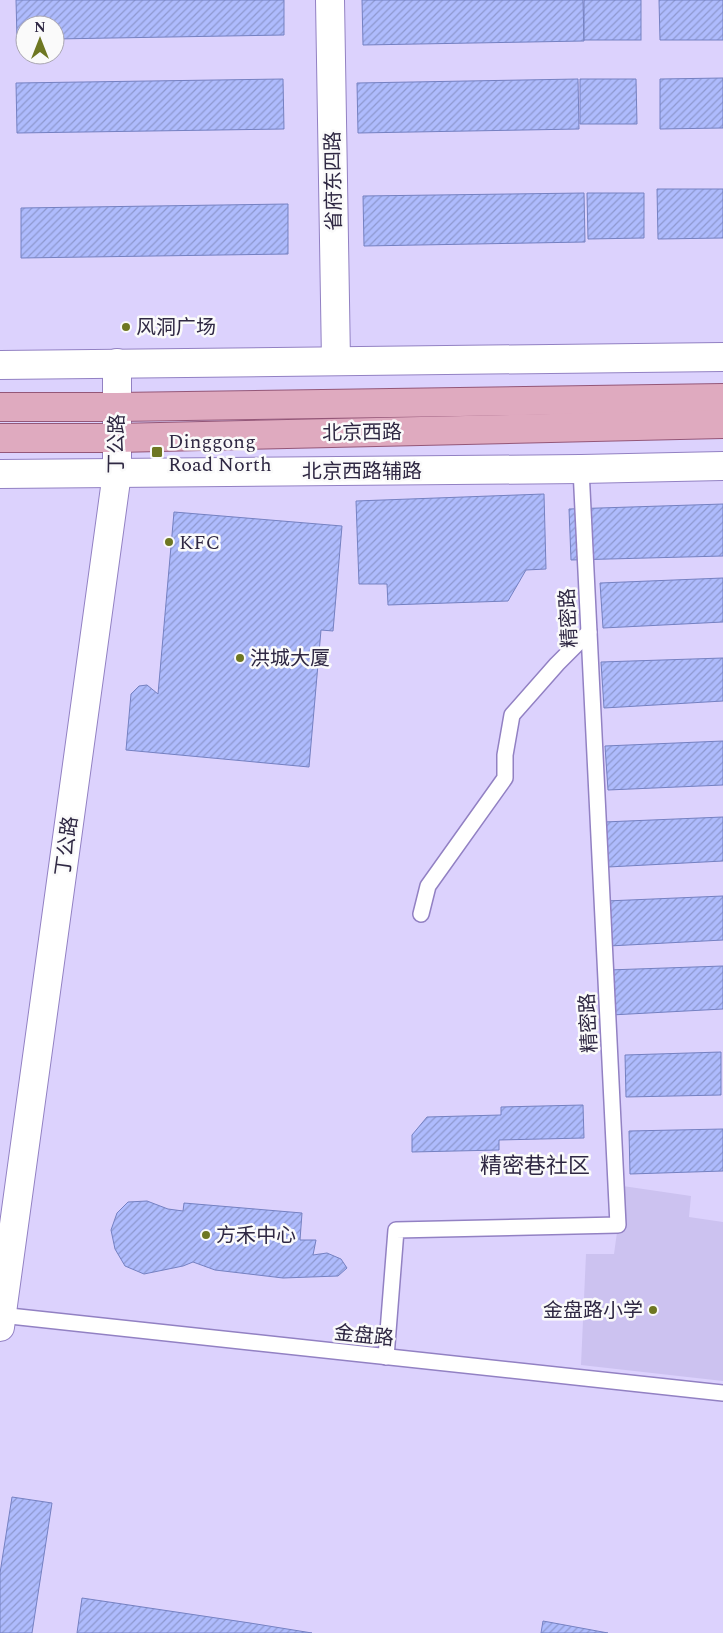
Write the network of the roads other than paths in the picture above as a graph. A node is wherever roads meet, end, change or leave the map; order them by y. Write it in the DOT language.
graph roads {
  1 [pos="330,0"];
  2 [pos="723,357"];
  3 [pos="336,361"];
  4 [pos="117,364"];
  5 [pos="0,365"];
  6 [pos="723,398"];
  7 [pos="0,407"];
  8 [pos="117,407"];
  9 [pos="723,424"];
  10 [pos="0,438"];
  11 [pos="117,438"];
  12 [pos="723,466"];
  13 [pos="580,469"];
  14 [pos="117,473"];
  15 [pos="0,474"];
  16 [pos="589,632"];
  17 [pos="421,914"];
  18 [pos="1,1319"];
  19 [pos="386,1357"];
  20 [pos="723,1393"];
  1 -- 3 [label="main road, 省府东四路"];
  2 -- 3 [label="main road"];
  3 -- 4 [label="main road"];
  4 -- 5 [label="main road"];
  4 -- 8 [label="main road, 丁公路"];
  6 -- 8 [label="main road, 北京西路"];
  7 -- 8 [label="main road, 北京西路"];
  8 -- 11 [label="main road, 丁公路"];
  9 -- 11 [label="main road, 北京西路"];
  10 -- 11 [label="main road, 北京西路"];
  11 -- 14 [label="main road, 丁公路"];
  12 -- 13 [label="main road, 北京西路辅路"];
  13 -- 14 [label="main road, 北京西路辅路"];
  13 -- 16 [label="lane, 精密路"];
  14 -- 15 [label="main road, 北京西路辅路"];
  14 -- 18 [label="main road, 丁公路"];
  16 -- 17 [label="lane"];
  16 -- 19 [label="lane, 精密路"];
  18 -- 19 [label="lane, 金盘路"];
  19 -- 20 [label="lane, 金盘路"];
}
